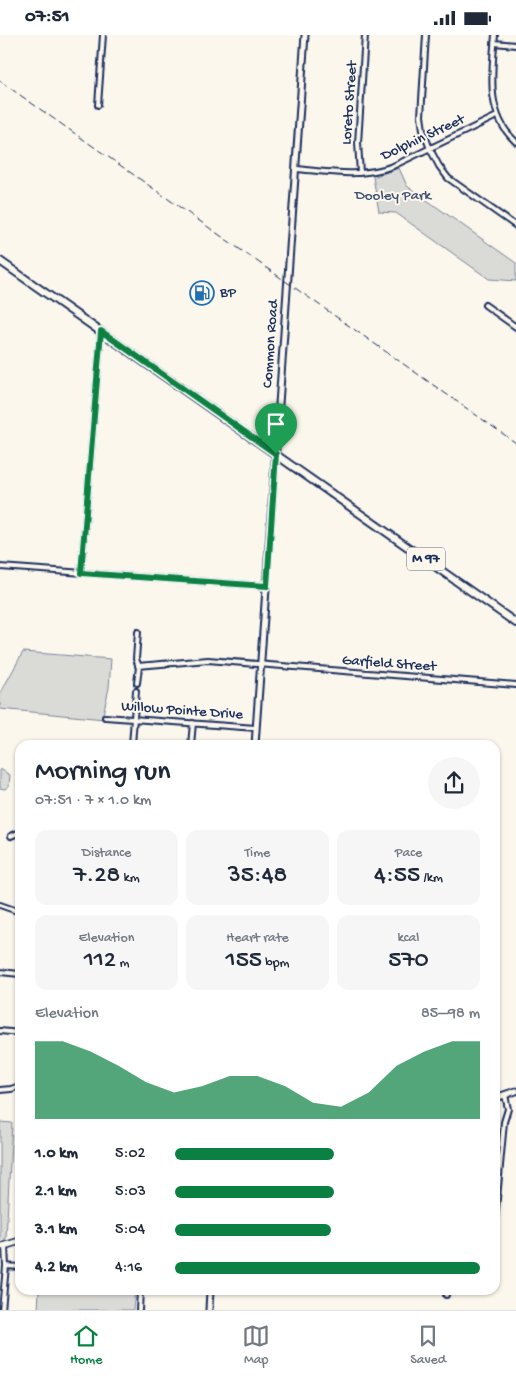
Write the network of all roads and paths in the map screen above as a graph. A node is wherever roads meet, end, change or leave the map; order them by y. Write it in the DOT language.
graph roads {
  1 [pos="103,35"];
  2 [pos="305,35"];
  3 [pos="366,35"];
  4 [pos="426,35"];
  5 [pos="495,35"];
  6 [pos="494,43"];
  7 [pos="516,45"];
  8 [pos="98,105"];
  9 [pos="498,116"];
  10 [pos="516,142"];
  11 [pos="430,149"];
  12 [pos="297,169"];
  13 [pos="360,173"];
  14 [pos="516,226"];
  15 [pos="0,261"];
  16 [pos="485,305"];
  17 [pos="516,327"];
  18 [pos="101,331"];
  19 [pos="276,454"];
  20 [pos="0,567"];
  21 [pos="81,573"];
  22 [pos="267,586"];
  23 [pos="516,623"];
  24 [pos="138,633"];
  25 [pos="261,665"];
  26 [pos="138,666"];
  27 [pos="137,683"];
  28 [pos="516,685"];
  29 [pos="136,691"];
  30 [pos="105,717"];
  31 [pos="134,719"];
  32 [pos="193,723"];
  33 [pos="256,728"];
  34 [pos="132,740"];
  35 [pos="192,740"];
  36 [pos="255,740"];
  37 [pos="15,834"];
  38 [pos="11,836"];
  39 [pos="0,905"];
  40 [pos="15,910"];
  41 [pos="0,972"];
  42 [pos="15,973"];
  43 [pos="0,1031"];
  44 [pos="15,1032"];
  45 [pos="15,1088"];
  46 [pos="0,1090"];
  47 [pos="516,1091"];
  48 [pos="505,1095"];
  49 [pos="500,1096"];
  50 [pos="500,1165"];
  51 [pos="15,1243"];
  52 [pos="2,1247"];
  53 [pos="6,1266"];
  54 [pos="15,1267"];
  55 [pos="140,1295"];
  56 [pos="210,1295"];
  57 [pos="2,1310"];
  58 [pos="139,1310"];
  59 [pos="209,1310"];
  1 -- 8 [label="street"];
  2 -- 12 [label="street, Common Road"];
  3 -- 13 [label="street, Loreto Street"];
  4 -- 11 [label="street"];
  5 -- 6 [label="street"];
  6 -- 7 [label="street"];
  6 -- 9 [label="street"];
  9 -- 10 [label="street"];
  9 -- 11 [label="street, Dolphin Street"];
  11 -- 13 [label="street, Dolphin Street"];
  11 -- 14 [label="street"];
  12 -- 13 [label="street, Dolphin Street"];
  12 -- 19 [label="street, Common Road"];
  15 -- 18 [label="main road, M 97"];
  16 -- 17 [label="street"];
  18 -- 19 [label="main road, M 97"];
  18 -- 21 [label="street"];
  19 -- 22 [label="street, Common Road"];
  19 -- 23 [label="main road, M 97"];
  20 -- 21 [label="street"];
  21 -- 22 [label="street"];
  22 -- 25 [label="street, Common Road"];
  24 -- 26 [label="street"];
  25 -- 26 [label="street, Garfield Street"];
  25 -- 28 [label="street, Garfield Street"];
  25 -- 33 [label="street, Common Road"];
  26 -- 27 [label="street"];
  29 -- 31 [label="street"];
  30 -- 31 [label="street, Willow Pointe Drive"];
  31 -- 32 [label="street, Willow Pointe Drive"];
  31 -- 34 [label="street"];
  32 -- 33 [label="street, Willow Pointe Drive"];
  32 -- 35 [label="street"];
  33 -- 36 [label="street, Common Road"];
  37 -- 38 [label="street"];
  39 -- 40 [label="street"];
  41 -- 42 [label="street"];
  43 -- 44 [label="street"];
  45 -- 46 [label="street"];
  47 -- 48 [label="main road"];
  48 -- 49 [label="main road"];
  48 -- 50 [label="street"];
  51 -- 52 [label="main road"];
  52 -- 53 [label="street"];
  53 -- 54 [label="street"];
  53 -- 57 [label="street"];
  55 -- 58 [label="street"];
  56 -- 59 [label="street"];
}
